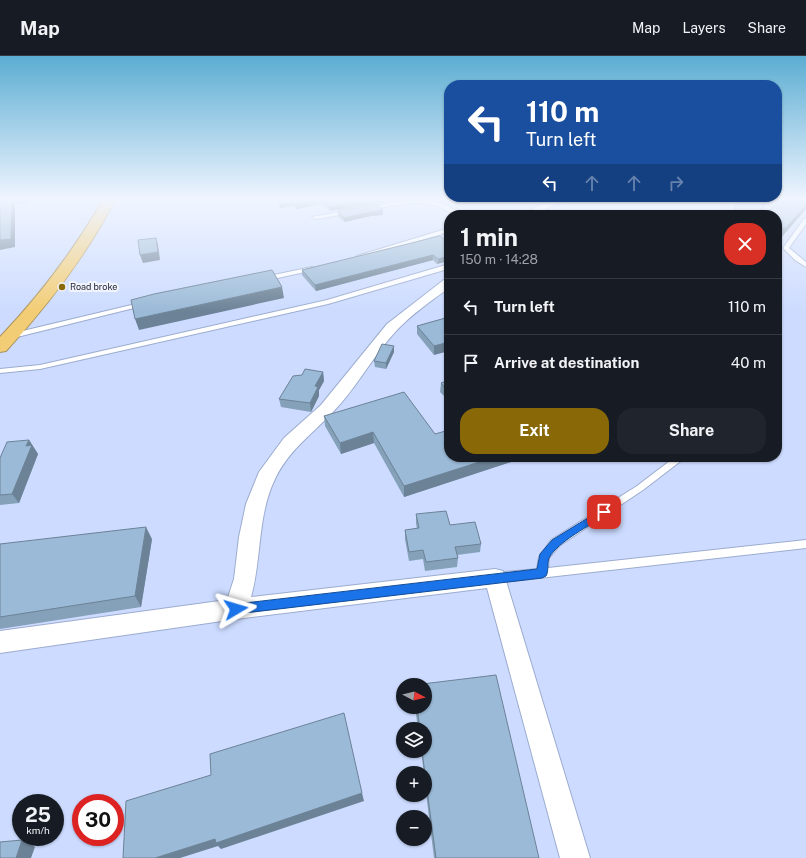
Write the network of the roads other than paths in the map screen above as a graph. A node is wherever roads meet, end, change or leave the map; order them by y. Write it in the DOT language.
graph roads {
  1 [pos="86,237"];
  2 [pos="424,237"];
  3 [pos="794,237"];
  4 [pos="353,258"];
  5 [pos="806,265"];
  6 [pos="316,268"];
  7 [pos="444,268"];
  8 [pos="255,280"];
  9 [pos="444,286"];
  10 [pos="149,303"];
  11 [pos="5,342"];
  12 [pos="0,371"];
  13 [pos="674,462"];
  14 [pos="806,544"];
  15 [pos="542,573"];
  16 [pos="495,578"];
  17 [pos="236,609"];
  18 [pos="0,642"];
  19 [pos="575,858"];
  1 -- 11 [label="highway"];
  2 -- 4 [label="lane"];
  3 -- 5 [label="lane"];
  6 -- 8 [label="lane"];
  7 -- 12 [label="lane"];
  9 -- 17 [label="street"];
  10 -- 11 [label="lane"];
  13 -- 15 [label="lane"];
  14 -- 15 [label="lane"];
  15 -- 16 [label="lane"];
  16 -- 17 [label="street"];
  16 -- 19 [label="street"];
  17 -- 18 [label="street"];
}
